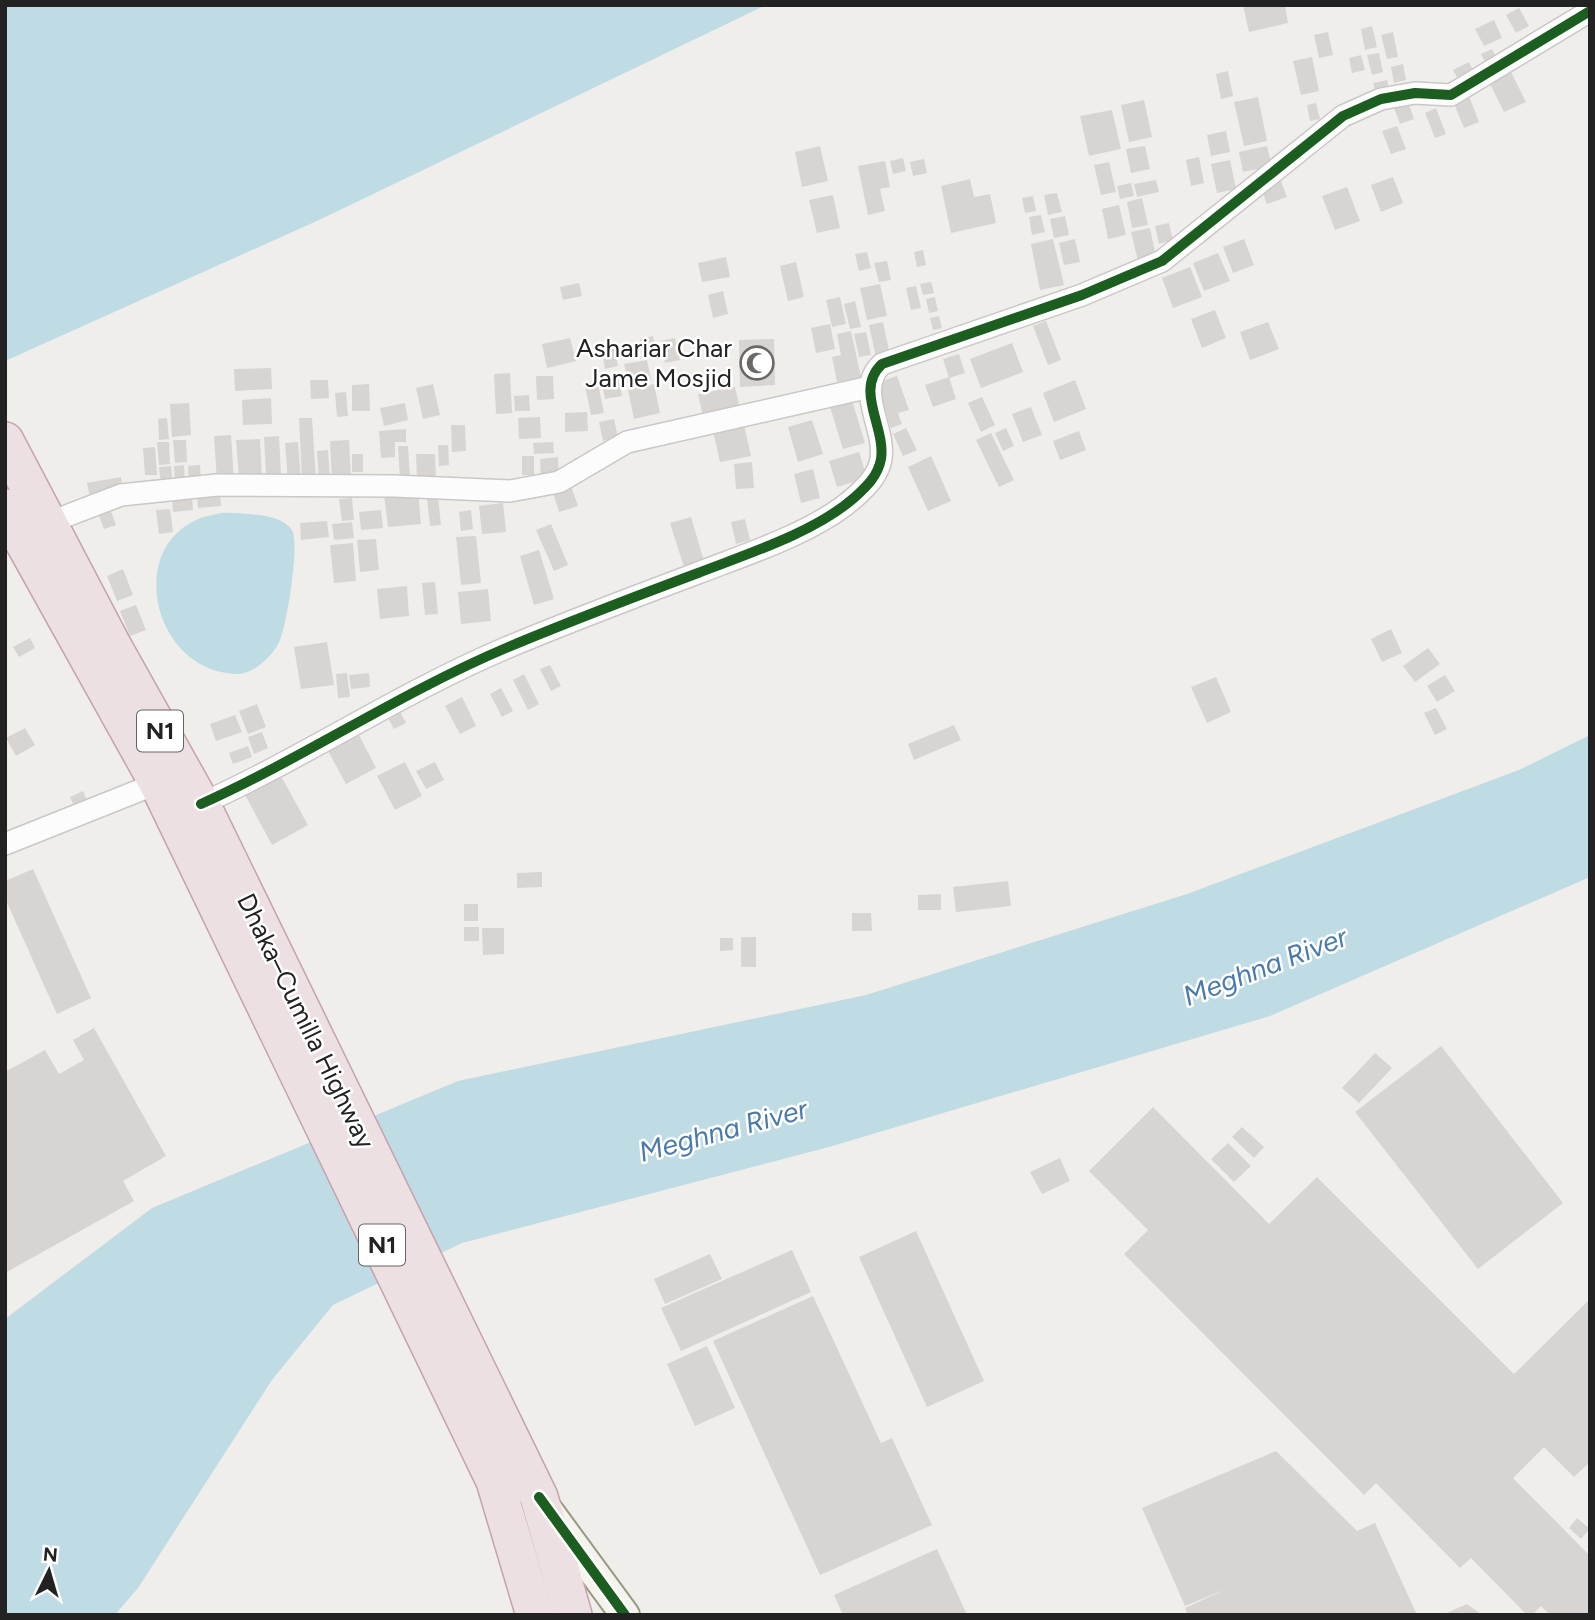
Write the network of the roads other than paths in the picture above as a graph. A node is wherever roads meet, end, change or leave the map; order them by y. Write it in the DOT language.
graph roads {
  1 [pos="1590,11"];
  2 [pos="870,387"];
  3 [pos="11,454"];
  4 [pos="5,508"];
  5 [pos="47,523"];
  6 [pos="158,783"];
  7 [pos="201,804"];
  8 [pos="5,844"];
  9 [pos="281,1004"];
  10 [pos="508,1470"];
  11 [pos="539,1497"];
  12 [pos="517,1547"];
  13 [pos="516,1615"];
  14 [pos="535,1615"];
  15 [pos="573,1615"];
  16 [pos="625,1615"];
  1 -- 2 [label="street"];
  2 -- 5 [label="street"];
  2 -- 7 [label="street"];
  3 -- 5 [label="highway, Dhaka–Cumilla Highway / N1"];
  4 -- 6 [label="highway, Dhaka–Cumilla Highway / N1"];
  5 -- 7 [label="highway, Dhaka–Cumilla Highway / N1"];
  6 -- 8 [label="street"];
  6 -- 9 [label="highway, Dhaka–Cumilla Highway / N1"];
  7 -- 9 [label="highway, Dhaka–Cumilla Highway / N1"];
  9 -- 10 [label="highway, Dhaka–Cumilla Highway / N1"];
  10 -- 11 [label="highway, Dhaka–Cumilla Highway / N1"];
  10 -- 12 [label="highway, Dhaka–Cumilla Highway / N1"];
  11 -- 15 [label="highway, Dhaka–Cumilla Highway / N1"];
  11 -- 16 [label="street"];
  12 -- 13 [label="street"];
  12 -- 14 [label="highway, Dhaka–Cumilla Highway / N1"];
}
